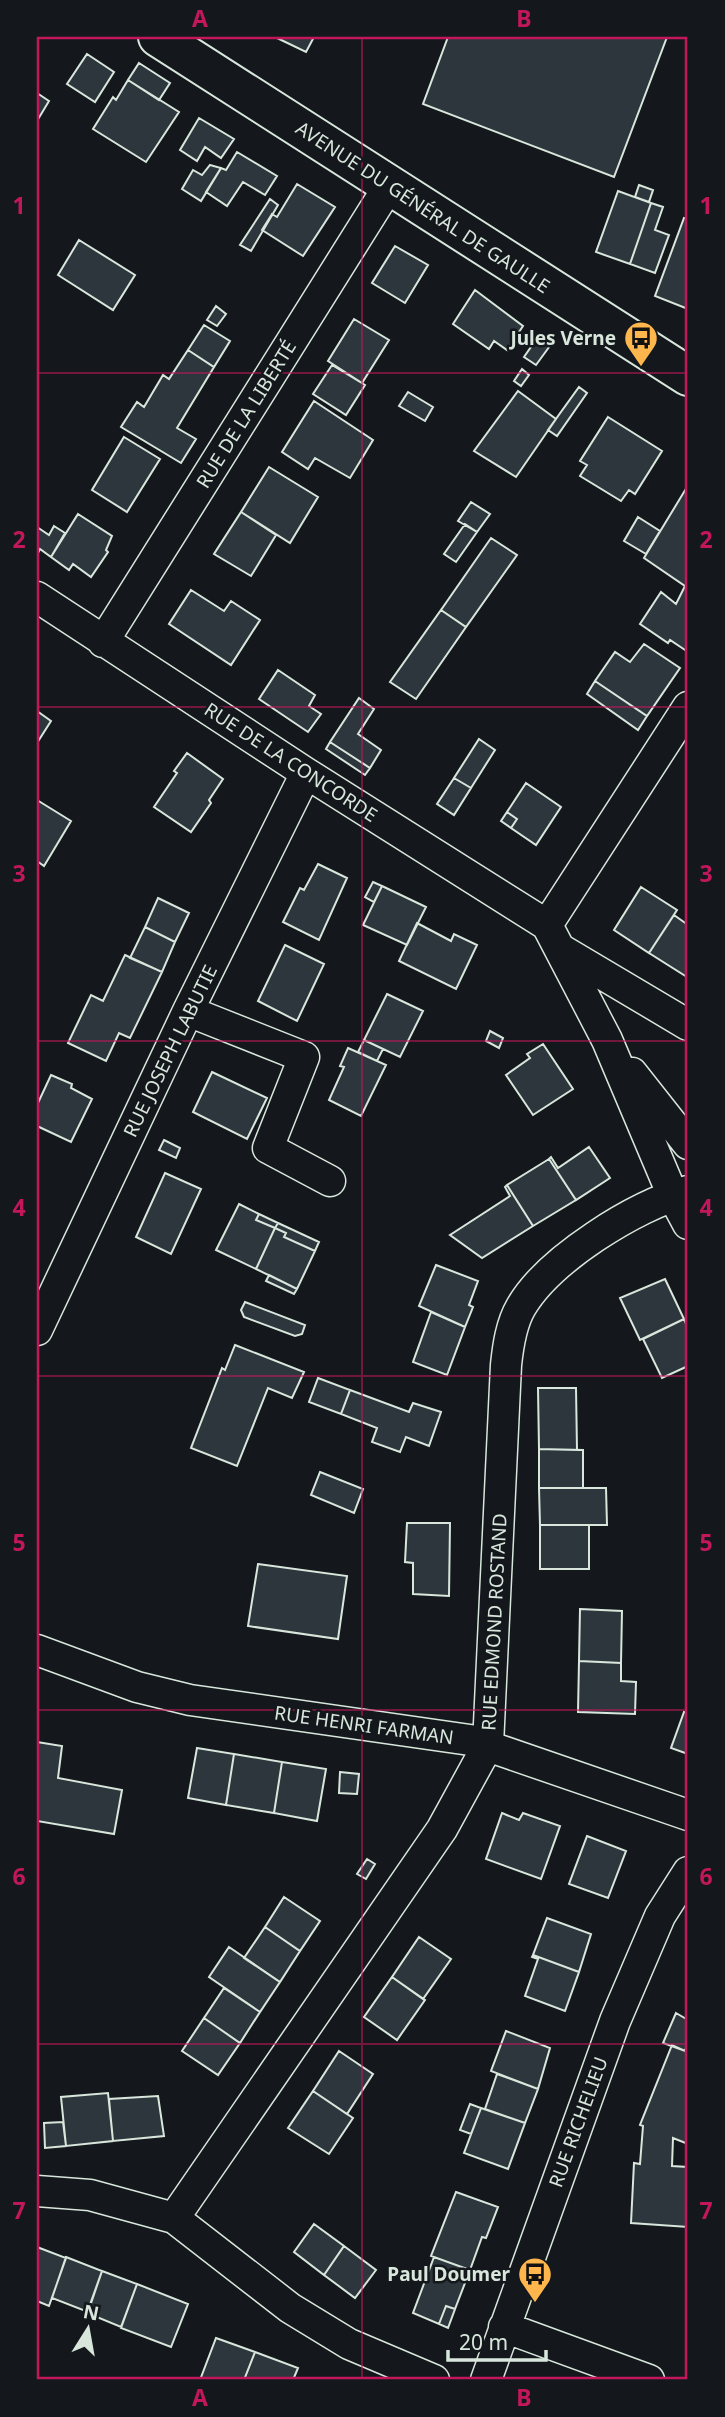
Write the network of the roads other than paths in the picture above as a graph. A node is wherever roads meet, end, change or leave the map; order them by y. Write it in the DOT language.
graph roads {
  1 [pos="158,37"];
  2 [pos="389,186"];
  3 [pos="688,376"];
  4 [pos="37,597"];
  5 [pos="103,642"];
  6 [pos="688,707"];
  7 [pos="306,773"];
  8 [pos="553,937"];
  9 [pos="188,1011"];
  10 [pos="688,1025"];
  11 [pos="607,1041"];
  12 [pos="688,1144"];
  13 [pos="330,1181"];
  14 [pos="681,1194"];
  15 [pos="688,1224"];
  16 [pos="37,1330"];
  17 [pos="37,1650"];
  18 [pos="488,1745"];
  19 [pos="688,1815"];
  20 [pos="688,1871"];
  21 [pos="37,2191"];
  22 [pos="174,2218"];
  23 [pos="504,2327"];
  24 [pos="434,2380"];
  25 [pos="486,2380"];
  26 [pos="649,2380"];
  1 -- 2 [label="main road, AVENUE DU GÉNÉRAL DE GAULLE"];
  2 -- 3 [label="main road, AVENUE DU GÉNÉRAL DE GAULLE"];
  2 -- 5 [label="street, RUE DE LA LIBERTÉ"];
  4 -- 5 [label="street, RUE DE LA CONCORDE"];
  5 -- 7 [label="street, RUE DE LA CONCORDE"];
  6 -- 8 [label="street"];
  7 -- 8 [label="street, RUE DE LA CONCORDE"];
  7 -- 9 [label="street, RUE JOSEPH LABUTIE"];
  8 -- 10 [label="street, RUE DE LA CONCORDE"];
  8 -- 11 [label="street"];
  9 -- 13 [label="street"];
  9 -- 16 [label="street, RUE JOSEPH LABUTIE"];
  11 -- 12 [label="street"];
  11 -- 14 [label="street"];
  14 -- 15 [label="street"];
  14 -- 18 [label="street, RUE EDMOND ROSTAND"];
  17 -- 18 [label="street, RUE HENRI FARMAN"];
  18 -- 19 [label="street, RUE HENRI FARMAN"];
  18 -- 22 [label="street, RUE EDMOND ROSTAND"];
  20 -- 23 [label="street, RUE RICHELIEU"];
  21 -- 22 [label="street"];
  22 -- 24 [label="street"];
  23 -- 25 [label="street, RUE RICHELIEU"];
  23 -- 26 [label="street"];
}
